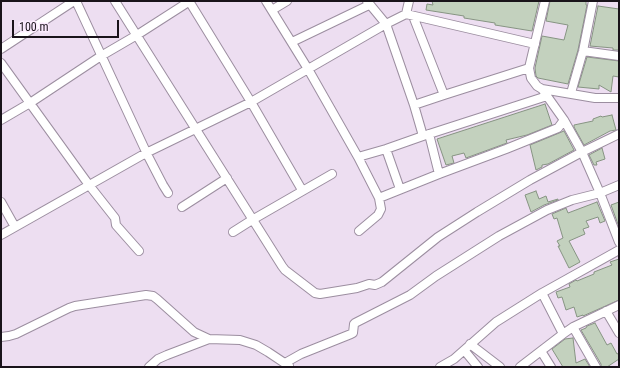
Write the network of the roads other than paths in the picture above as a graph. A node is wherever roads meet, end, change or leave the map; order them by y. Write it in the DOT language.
graph roads {
  1 [pos="75,1"];
  2 [pos="115,1"];
  3 [pos="189,1"];
  4 [pos="266,1"];
  5 [pos="287,1"];
  6 [pos="409,1"];
  7 [pos="545,1"];
  8 [pos="593,1"];
  9 [pos="368,3"];
  10 [pos="272,10"];
  11 [pos="409,15"];
  12 [pos="386,24"];
  13 [pos="137,35"];
  14 [pos="292,42"];
  15 [pos="535,44"];
  16 [pos="1,49"];
  17 [pos="583,50"];
  18 [pos="101,56"];
  19 [pos="619,56"];
  20 [pos="1,63"];
  21 [pos="529,68"];
  22 [pos="308,69"];
  23 [pos="542,89"];
  24 [pos="571,93"];
  25 [pos="444,95"];
  26 [pos="547,96"];
  27 [pos="619,98"];
  28 [pos="251,102"];
  29 [pos="30,103"];
  30 [pos="414,105"];
  31 [pos="1,120"];
  32 [pos="564,120"];
  33 [pos="196,129"];
  34 [pos="619,134"];
  35 [pos="426,135"];
  36 [pos="386,149"];
  37 [pos="582,152"];
  38 [pos="146,153"];
  39 [pos="358,157"];
  40 [pos="332,174"];
  41 [pos="439,174"];
  42 [pos="227,178"];
  43 [pos="89,185"];
  44 [pos="619,185"];
  45 [pos="400,189"];
  46 [pos="302,190"];
  47 [pos="168,192"];
  48 [pos="600,193"];
  49 [pos="379,198"];
  50 [pos="1,202"];
  51 [pos="182,207"];
  52 [pos="252,220"];
  53 [pos="15,226"];
  54 [pos="359,231"];
  55 [pos="233,232"];
  56 [pos="1,235"];
  57 [pos="619,242"];
  58 [pos="619,250"];
  59 [pos="139,251"];
  60 [pos="542,293"];
  61 [pos="619,305"];
  62 [pos="606,311"];
  63 [pos="573,327"];
  64 [pos="619,333"];
  65 [pos="563,334"];
  66 [pos="1,337"];
  67 [pos="209,339"];
  68 [pos="467,347"];
  69 [pos="541,351"];
  70 [pos="287,365"];
  71 [pos="149,367"];
  72 [pos="440,367"];
  73 [pos="478,367"];
  74 [pos="500,367"];
  75 [pos="520,367"];
  76 [pos="551,367"];
  77 [pos="596,367"];
  1 -- 16 [label="street"];
  1 -- 18 [label="street"];
  2 -- 13 [label="street"];
  3 -- 13 [label="street"];
  3 -- 28 [label="street"];
  4 -- 10 [label="street"];
  5 -- 10 [label="street"];
  6 -- 11 [label="street"];
  7 -- 15 [label="street"];
  8 -- 17 [label="street"];
  9 -- 12 [label="street"];
  9 -- 14 [label="street"];
  10 -- 14 [label="street"];
  11 -- 12 [label="street"];
  11 -- 15 [label="street"];
  11 -- 25 [label="street"];
  12 -- 22 [label="street"];
  12 -- 30 [label="street"];
  13 -- 18 [label="street"];
  13 -- 33 [label="street"];
  14 -- 22 [label="street"];
  15 -- 21 [label="street"];
  17 -- 19 [label="street"];
  17 -- 24 [label="street"];
  18 -- 29 [label="street"];
  18 -- 38 [label="street"];
  20 -- 29 [label="street"];
  21 -- 23 [label="street"];
  21 -- 25 [label="street"];
  22 -- 28 [label="street"];
  22 -- 39 [label="street"];
  23 -- 24 [label="street"];
  23 -- 26 [label="street"];
  24 -- 27 [label="street"];
  25 -- 30 [label="street"];
  26 -- 32 [label="street"];
  26 -- 35 [label="street"];
  28 -- 33 [label="street"];
  28 -- 46 [label="street"];
  29 -- 31 [label="street"];
  29 -- 43 [label="street"];
  30 -- 35 [label="street"];
  32 -- 37 [label="street"];
  32 -- 41 [label="street"];
  33 -- 38 [label="street"];
  33 -- 42 [label="street"];
  34 -- 37 [label="street"];
  35 -- 36 [label="street"];
  35 -- 41 [label="street"];
  36 -- 39 [label="street"];
  36 -- 45 [label="street"];
  37 -- 48 [label="street"];
  37 -- 52 [label="street"];
  38 -- 43 [label="street"];
  38 -- 47 [label="street"];
  39 -- 49 [label="street"];
  40 -- 46 [label="street"];
  41 -- 45 [label="street"];
  42 -- 51 [label="street"];
  42 -- 52 [label="street"];
  43 -- 53 [label="street"];
  43 -- 59 [label="street"];
  44 -- 48 [label="street"];
  45 -- 49 [label="street"];
  46 -- 52 [label="street"];
  48 -- 57 [label="street"];
  48 -- 70 [label="street"];
  49 -- 54 [label="street"];
  50 -- 53 [label="street"];
  52 -- 55 [label="street"];
  53 -- 56 [label="street"];
  58 -- 60 [label="street"];
  60 -- 65 [label="street"];
  60 -- 68 [label="street"];
  61 -- 62 [label="street"];
  62 -- 63 [label="street"];
  62 -- 64 [label="street"];
  63 -- 65 [label="street"];
  63 -- 77 [label="street"];
  65 -- 69 [label="street"];
  66 -- 67 [label="street"];
  67 -- 70 [label="street"];
  67 -- 71 [label="street"];
  68 -- 72 [label="street"];
  68 -- 73 [label="street"];
  68 -- 74 [label="street"];
  69 -- 75 [label="street"];
  69 -- 76 [label="street"];
}
